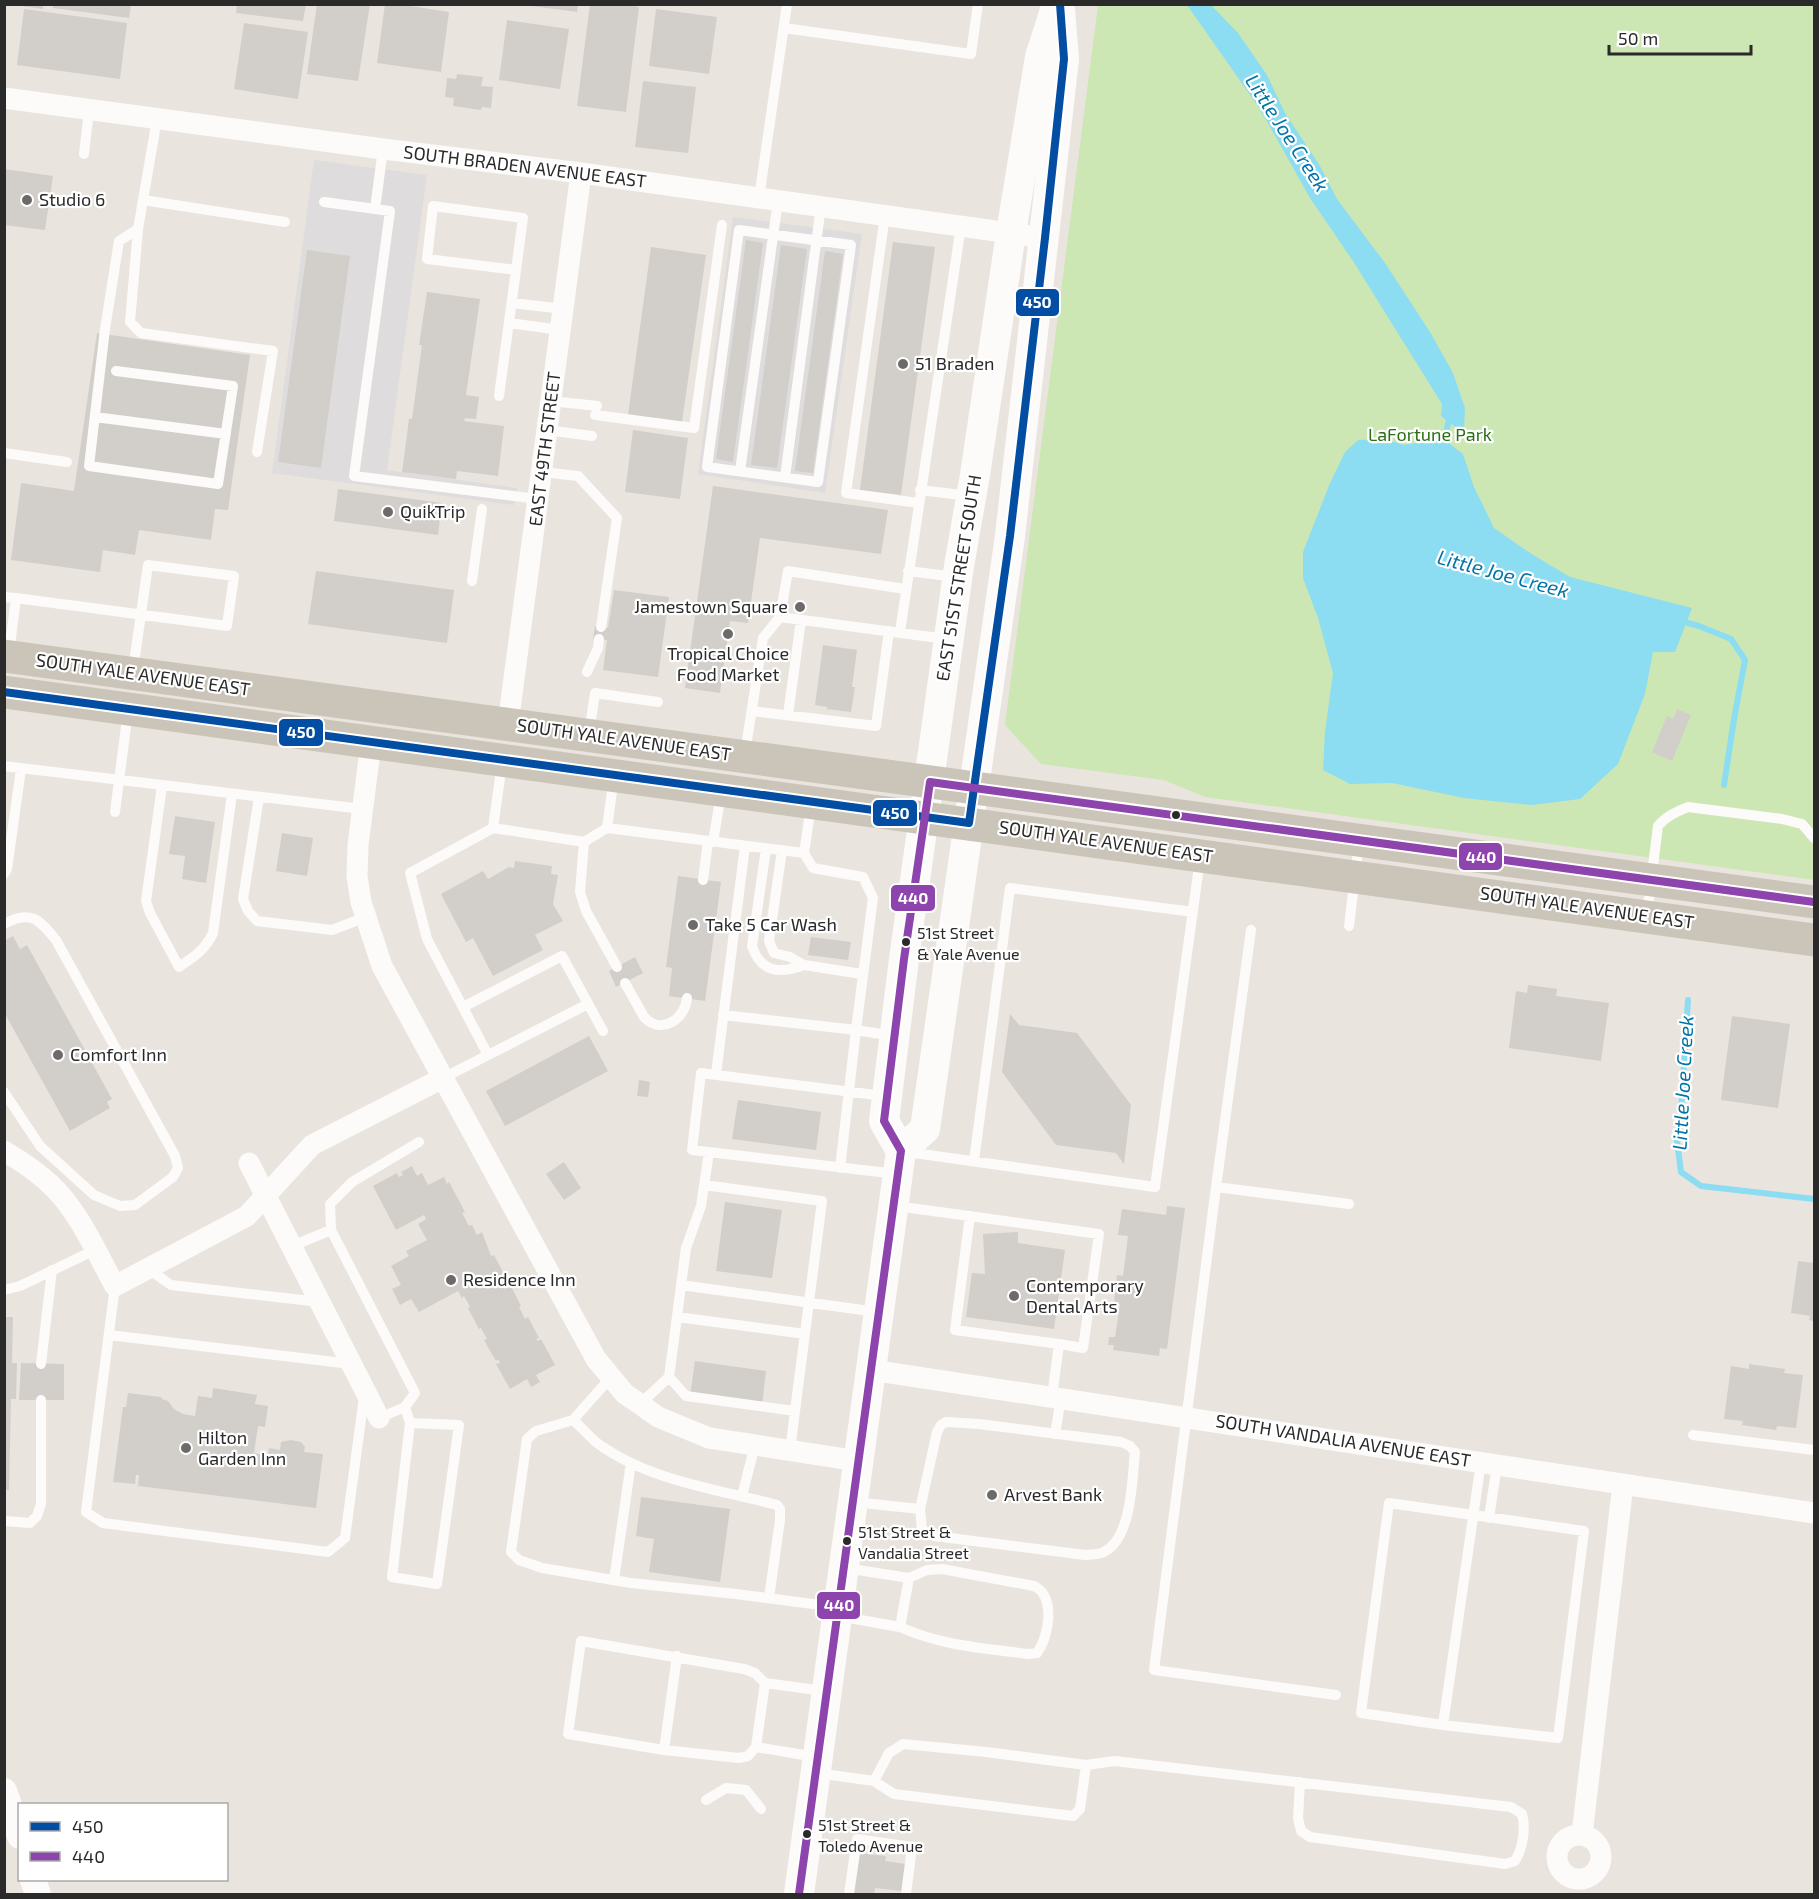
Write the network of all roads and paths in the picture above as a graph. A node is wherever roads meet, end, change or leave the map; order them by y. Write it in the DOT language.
graph roads {
  1 [pos="787,4"];
  2 [pos="978,4"];
  3 [pos="1059,4"];
  4 [pos="784,28"];
  5 [pos="4,98"];
  6 [pos="89,110"];
  7 [pos="157,119"];
  8 [pos="383,149"];
  9 [pos="84,154"];
  10 [pos="581,173"];
  11 [pos="769,199"];
  12 [pos="143,200"];
  13 [pos="324,202"];
  14 [pos="821,206"];
  15 [pos="375,209"];
  16 [pos="885,215"];
  17 [pos="285,222"];
  18 [pos="722,225"];
  19 [pos="961,226"];
  20 [pos="138,229"];
  21 [pos="1011,233"];
  22 [pos="773,235"];
  23 [pos="1045,238"];
  24 [pos="816,241"];
  25 [pos="516,270"];
  26 [pos="512,303"];
  27 [pos="562,320"];
  28 [pos="509,323"];
  29 [pos="116,371"];
  30 [pos="499,396"];
  31 [pos="551,401"];
  32 [pos="95,417"];
  33 [pos="547,430"];
  34 [pos="226,434"];
  35 [pos="592,436"];
  36 [pos="257,452"];
  37 [pos="4,453"];
  38 [pos="67,462"];
  39 [pos="542,471"];
  40 [pos="740,471"];
  41 [pos="785,477"];
  42 [pos="920,490"];
  43 [pos="970,496"];
  44 [pos="538,499"];
  45 [pos="918,503"];
  46 [pos="482,509"];
  47 [pos="908,571"];
  48 [pos="957,577"];
  49 [pos="472,580"];
  50 [pos="905,589"];
  51 [pos="4,597"];
  52 [pos="16,598"];
  53 [pos="141,615"];
  54 [pos="780,616"];
  55 [pos="801,620"];
  56 [pos="601,627"];
  57 [pos="894,632"];
  58 [pos="599,639"];
  59 [pos="949,639"];
  60 [pos="7,656"];
  61 [pos="587,672"];
  62 [pos="132,673"];
  63 [pos="4,692"];
  64 [pos="658,702"];
  65 [pos="128,709"];
  66 [pos="752,711"];
  67 [pos="788,715"];
  68 [pos="508,724"];
  69 [pos="589,735"];
  70 [pos="371,742"];
  71 [pos="745,757"];
  72 [pos="502,760"];
  73 [pos="4,766"];
  74 [pos="21,769"];
  75 [pos="614,776"];
  76 [pos="118,781"];
  77 [pos="930,782"];
  78 [pos="162,786"];
  79 [pos="974,788"];
  80 [pos="721,790"];
  81 [pos="232,794"];
  82 [pos="259,797"];
  83 [pos="812,802"];
  84 [pos="363,809"];
  85 [pos="115,812"];
  86 [pos="924,818"];
  87 [pos="969,824"];
  88 [pos="493,828"];
  89 [pos="607,828"];
  90 [pos="1815,837"];
  91 [pos="1360,840"];
  92 [pos="711,841"];
  93 [pos="584,842"];
  94 [pos="746,846"];
  95 [pos="766,849"];
  96 [pos="782,850"];
  97 [pos="804,853"];
  98 [pos="1201,855"];
  99 [pos="4,874"];
  100 [pos="1355,876"];
  101 [pos="703,880"];
  102 [pos="1652,881"];
  103 [pos="1815,902"];
  104 [pos="1193,912"];
  105 [pos="366,917"];
  106 [pos="1647,917"];
  107 [pos="4,924"];
  108 [pos="1349,926"];
  109 [pos="1251,930"];
  110 [pos="1815,940"];
  111 [pos="804,965"];
  112 [pos="617,967"];
  113 [pos="862,974"];
  114 [pos="625,983"];
  115 [pos="687,998"];
  116 [pos="588,1004"];
  117 [pos="463,1007"];
  118 [pos="723,1015"];
  119 [pos="856,1030"];
  120 [pos="603,1031"];
  121 [pos="894,1036"];
  122 [pos="488,1055"];
  123 [pos="716,1074"];
  124 [pos="443,1078"];
  125 [pos="4,1092"];
  126 [pos="850,1092"];
  127 [pos="887,1096"];
  128 [pos="419,1142"];
  129 [pos="40,1146"];
  130 [pos="4,1151"];
  131 [pos="709,1152"];
  132 [pos="974,1161"];
  133 [pos="249,1163"];
  134 [pos="899,1163"];
  135 [pos="28,1165"];
  136 [pos="840,1168"];
  137 [pos="704,1185"];
  138 [pos="1216,1187"];
  139 [pos="266,1195"];
  140 [pos="1349,1204"];
  141 [pos="893,1206"];
  142 [pos="970,1216"];
  143 [pos="332,1230"];
  144 [pos="292,1246"];
  145 [pos="95,1250"];
  146 [pos="148,1269"];
  147 [pos="52,1270"];
  148 [pos="681,1285"];
  149 [pos="116,1286"];
  150 [pos="4,1290"];
  151 [pos="320,1302"];
  152 [pos="809,1303"];
  153 [pos="879,1312"];
  154 [pos="677,1317"];
  155 [pos="805,1334"];
  156 [pos="109,1335"];
  157 [pos="1059,1344"];
  158 [pos="42,1364"];
  159 [pos="351,1364"];
  160 [pos="871,1370"];
  161 [pos="611,1377"];
  162 [pos="669,1377"];
  163 [pos="365,1390"];
  164 [pos="1057,1397"];
  165 [pos="40,1400"];
  166 [pos="640,1404"];
  167 [pos="405,1407"];
  168 [pos="795,1411"];
  169 [pos="379,1418"];
  170 [pos="1187,1418"];
  171 [pos="573,1420"];
  172 [pos="410,1423"];
  173 [pos="1055,1434"];
  174 [pos="1693,1435"];
  175 [pos="755,1445"];
  176 [pos="1815,1450"];
  177 [pos="790,1451"];
  178 [pos="858,1461"];
  179 [pos="631,1463"];
  180 [pos="1489,1463"];
  181 [pos="1623,1484"];
  182 [pos="742,1496"];
  183 [pos="853,1502"];
  184 [pos="920,1509"];
  185 [pos="1815,1513"];
  186 [pos="1472,1516"];
  187 [pos="1489,1518"];
  188 [pos="4,1521"];
  189 [pos="844,1568"];
  190 [pos="909,1578"];
  191 [pos="614,1580"];
  192 [pos="769,1598"];
  193 [pos="838,1611"];
  194 [pos="900,1627"];
  195 [pos="677,1656"];
  196 [pos="765,1683"];
  197 [pos="827,1692"];
  198 [pos="1336,1695"];
  199 [pos="1443,1725"];
  200 [pos="756,1747"];
  201 [pos="664,1750"];
  202 [pos="817,1765"];
  203 [pos="1086,1765"];
  204 [pos="874,1781"];
  205 [pos="1300,1782"];
  206 [pos="4,1791"];
  207 [pos="706,1800"];
  208 [pos="761,1809"];
  209 [pos="18,1830"];
  210 [pos="1582,1835"];
  211 [pos="799,1894"];
  212 [pos="849,1894"];
  213 [pos="906,1894"];
  1 -- 4 [label="lane"];
  2 -- 4 [label="lane"];
  3 -- 21 [label="main road, EAST 51ST STREET SOUTH"];
  3 -- 23 [label="main road, EAST 51ST STREET SOUTH"];
  4 -- 11 [label="lane"];
  5 -- 6 [label="street, SOUTH BRADEN AVENUE EAST"];
  6 -- 7 [label="street, SOUTH BRADEN AVENUE EAST"];
  6 -- 9 [label="lane"];
  7 -- 8 [label="street, SOUTH BRADEN AVENUE EAST"];
  7 -- 12 [label="lane"];
  8 -- 10 [label="street, SOUTH BRADEN AVENUE EAST"];
  8 -- 15 [label="lane"];
  10 -- 11 [label="street, SOUTH BRADEN AVENUE EAST"];
  10 -- 27 [label="street, EAST 49TH STREET"];
  11 -- 14 [label="street, SOUTH BRADEN AVENUE EAST"];
  11 -- 22 [label="lane"];
  12 -- 17 [label="lane"];
  12 -- 20 [label="lane"];
  13 -- 15 [label="lane"];
  14 -- 16 [label="street, SOUTH BRADEN AVENUE EAST"];
  14 -- 24 [label="lane"];
  15 -- 44 [label="lane"];
  16 -- 19 [label="street, SOUTH BRADEN AVENUE EAST"];
  16 -- 45 [label="lane"];
  18 -- 31 [label="lane"];
  19 -- 21 [label="street, SOUTH BRADEN AVENUE EAST"];
  19 -- 42 [label="lane"];
  20 -- 32 [label="lane"];
  20 -- 36 [label="lane"];
  21 -- 23 [label="street, SOUTH BRADEN AVENUE EAST"];
  21 -- 43 [label="main road, EAST 51ST STREET SOUTH"];
  22 -- 24 [label="lane"];
  22 -- 40 [label="lane"];
  22 -- 40 [label="lane"];
  23 -- 79 [label="main road, EAST 51ST STREET SOUTH"];
  24 -- 41 [label="lane"];
  24 -- 41 [label="lane"];
  25 -- 25 [label="lane"];
  25 -- 26 [label="lane"];
  26 -- 27 [label="lane"];
  26 -- 28 [label="lane"];
  27 -- 28 [label="lane"];
  27 -- 31 [label="street, EAST 49TH STREET"];
  28 -- 30 [label="lane"];
  29 -- 34 [label="lane"];
  31 -- 33 [label="street, EAST 49TH STREET"];
  32 -- 34 [label="lane"];
  32 -- 34 [label="lane"];
  33 -- 35 [label="lane"];
  33 -- 39 [label="street, EAST 49TH STREET"];
  37 -- 38 [label="lane"];
  39 -- 44 [label="street, EAST 49TH STREET"];
  39 -- 56 [label="lane"];
  40 -- 41 [label="lane"];
  42 -- 43 [label="lane"];
  42 -- 45 [label="lane"];
  43 -- 48 [label="main road, EAST 51ST STREET SOUTH"];
  44 -- 68 [label="street, EAST 49TH STREET"];
  45 -- 47 [label="lane"];
  46 -- 49 [label="lane"];
  47 -- 48 [label="lane"];
  47 -- 50 [label="lane"];
  48 -- 59 [label="main road, EAST 51ST STREET SOUTH"];
  50 -- 54 [label="lane"];
  50 -- 57 [label="lane"];
  51 -- 52 [label="lane"];
  52 -- 53 [label="lane"];
  52 -- 60 [label="lane"];
  53 -- 53 [label="lane"];
  53 -- 62 [label="lane"];
  54 -- 55 [label="lane"];
  54 -- 66 [label="lane"];
  55 -- 57 [label="lane"];
  55 -- 67 [label="lane"];
  57 -- 59 [label="lane"];
  57 -- 67 [label="lane"];
  58 -- 61 [label="lane"];
  59 -- 77 [label="main road, EAST 51ST STREET SOUTH"];
  60 -- 62 [label="main road, SOUTH YALE AVENUE EAST"];
  62 -- 65 [label="main road"];
  62 -- 68 [label="main road, SOUTH YALE AVENUE EAST"];
  63 -- 65 [label="main road, SOUTH YALE AVENUE EAST"];
  64 -- 69 [label="lane"];
  65 -- 70 [label="main road, SOUTH YALE AVENUE EAST"];
  65 -- 76 [label="lane"];
  66 -- 67 [label="lane"];
  66 -- 71 [label="lane"];
  68 -- 69 [label="main road, SOUTH YALE AVENUE EAST"];
  68 -- 72 [label="main road"];
  69 -- 71 [label="main road, SOUTH YALE AVENUE EAST"];
  70 -- 72 [label="main road, SOUTH YALE AVENUE EAST"];
  70 -- 84 [label="street"];
  71 -- 77 [label="main road, SOUTH YALE AVENUE EAST"];
  72 -- 75 [label="main road, SOUTH YALE AVENUE EAST"];
  72 -- 88 [label="lane"];
  73 -- 74 [label="lane"];
  74 -- 76 [label="lane"];
  74 -- 99 [label="lane"];
  75 -- 80 [label="main road, SOUTH YALE AVENUE EAST"];
  75 -- 89 [label="lane"];
  76 -- 78 [label="lane"];
  76 -- 85 [label="lane"];
  77 -- 79 [label="main road, SOUTH YALE AVENUE EAST"];
  77 -- 86 [label="main road, EAST 51ST STREET SOUTH"];
  78 -- 81 [label="lane"];
  78 -- 81 [label="lane"];
  79 -- 87 [label="main road, EAST 51ST STREET SOUTH"];
  79 -- 91 [label="main road, SOUTH YALE AVENUE EAST"];
  80 -- 83 [label="main road, SOUTH YALE AVENUE EAST"];
  80 -- 92 [label="lane"];
  81 -- 82 [label="lane"];
  82 -- 84 [label="lane"];
  82 -- 105 [label="lane"];
  83 -- 86 [label="main road, SOUTH YALE AVENUE EAST"];
  83 -- 97 [label="lane"];
  84 -- 105 [label="street"];
  86 -- 87 [label="main road, SOUTH YALE AVENUE EAST"];
  86 -- 121 [label="main road, EAST 51ST STREET SOUTH"];
  87 -- 98 [label="main road, SOUTH YALE AVENUE EAST"];
  87 -- 134 [label="main road, EAST 51ST STREET SOUTH"];
  88 -- 93 [label="lane"];
  88 -- 117 [label="lane"];
  89 -- 92 [label="lane"];
  89 -- 93 [label="lane"];
  90 -- 102 [label="lane"];
  91 -- 100 [label="lane"];
  91 -- 102 [label="main road, SOUTH YALE AVENUE EAST"];
  92 -- 94 [label="lane"];
  92 -- 101 [label="lane"];
  93 -- 112 [label="lane"];
  94 -- 95 [label="lane"];
  94 -- 118 [label="lane"];
  95 -- 96 [label="lane"];
  95 -- 111 [label="lane"];
  96 -- 97 [label="lane"];
  96 -- 111 [label="lane"];
  97 -- 113 [label="lane"];
  98 -- 100 [label="main road, SOUTH YALE AVENUE EAST"];
  98 -- 104 [label="lane"];
  100 -- 106 [label="main road, SOUTH YALE AVENUE EAST"];
  100 -- 108 [label="lane"];
  102 -- 103 [label="main road, SOUTH YALE AVENUE EAST"];
  102 -- 106 [label="lane"];
  104 -- 132 [label="lane"];
  104 -- 132 [label="lane"];
  105 -- 124 [label="street"];
  106 -- 110 [label="main road, SOUTH YALE AVENUE EAST"];
  107 -- 129 [label="lane"];
  109 -- 138 [label="lane"];
  111 -- 113 [label="lane"];
  113 -- 119 [label="lane"];
  114 -- 115 [label="lane"];
  116 -- 117 [label="lane"];
  116 -- 120 [label="lane"];
  116 -- 122 [label="lane"];
  117 -- 122 [label="lane"];
  118 -- 119 [label="lane"];
  118 -- 123 [label="lane"];
  119 -- 121 [label="lane"];
  119 -- 126 [label="lane"];
  121 -- 127 [label="main road, EAST 51ST STREET SOUTH"];
  122 -- 124 [label="lane"];
  123 -- 126 [label="lane"];
  123 -- 131 [label="lane"];
  124 -- 139 [label="street"];
  124 -- 161 [label="street"];
  125 -- 129 [label="lane"];
  126 -- 127 [label="lane"];
  126 -- 136 [label="lane"];
  127 -- 134 [label="main road, EAST 51ST STREET SOUTH"];
  128 -- 143 [label="lane"];
  129 -- 135 [label="lane"];
  130 -- 135 [label="street"];
  131 -- 136 [label="lane"];
  131 -- 137 [label="lane"];
  132 -- 134 [label="lane"];
  133 -- 139 [label="street"];
  134 -- 136 [label="lane"];
  134 -- 141 [label="main road"];
  135 -- 145 [label="street"];
  137 -- 148 [label="lane"];
  137 -- 152 [label="lane"];
  138 -- 140 [label="lane"];
  138 -- 170 [label="lane"];
  139 -- 144 [label="street"];
  139 -- 146 [label="street"];
  141 -- 142 [label="lane"];
  141 -- 153 [label="main road"];
  142 -- 157 [label="lane"];
  142 -- 157 [label="lane"];
  143 -- 144 [label="lane"];
  143 -- 167 [label="lane"];
  144 -- 151 [label="street"];
  145 -- 147 [label="lane"];
  145 -- 149 [label="street"];
  146 -- 149 [label="street"];
  146 -- 151 [label="lane"];
  147 -- 150 [label="lane"];
  147 -- 158 [label="lane"];
  148 -- 152 [label="lane"];
  148 -- 154 [label="lane"];
  149 -- 156 [label="lane"];
  151 -- 159 [label="street"];
  152 -- 153 [label="lane"];
  152 -- 155 [label="lane"];
  153 -- 160 [label="main road"];
  154 -- 155 [label="lane"];
  154 -- 162 [label="lane"];
  155 -- 168 [label="lane"];
  156 -- 159 [label="lane"];
  156 -- 163 [label="lane"];
  157 -- 164 [label="lane"];
  159 -- 163 [label="street"];
  160 -- 164 [label="street, SOUTH VANDALIA AVENUE EAST"];
  160 -- 178 [label="main road"];
  161 -- 166 [label="street"];
  161 -- 171 [label="lane"];
  162 -- 166 [label="lane"];
  162 -- 168 [label="lane"];
  163 -- 169 [label="street"];
  164 -- 170 [label="street, SOUTH VANDALIA AVENUE EAST"];
  164 -- 173 [label="lane"];
  165 -- 188 [label="lane"];
  166 -- 175 [label="street"];
  167 -- 169 [label="lane"];
  167 -- 172 [label="lane"];
  168 -- 177 [label="lane"];
  170 -- 180 [label="street, SOUTH VANDALIA AVENUE EAST"];
  170 -- 198 [label="lane"];
  171 -- 179 [label="lane"];
  171 -- 191 [label="lane"];
  172 -- 172 [label="lane"];
  173 -- 184 [label="lane"];
  173 -- 184 [label="lane"];
  174 -- 176 [label="lane"];
  175 -- 177 [label="street"];
  175 -- 182 [label="lane"];
  177 -- 178 [label="street"];
  178 -- 183 [label="main road"];
  179 -- 182 [label="lane"];
  179 -- 191 [label="lane"];
  180 -- 181 [label="street, SOUTH VANDALIA AVENUE EAST"];
  180 -- 186 [label="lane"];
  180 -- 187 [label="lane"];
  181 -- 185 [label="street, SOUTH VANDALIA AVENUE EAST"];
  181 -- 210 [label="street"];
  182 -- 192 [label="lane"];
  183 -- 184 [label="lane"];
  183 -- 189 [label="main road"];
  186 -- 187 [label="lane"];
  186 -- 199 [label="lane"];
  186 -- 199 [label="lane"];
  187 -- 199 [label="lane"];
  189 -- 190 [label="lane"];
  189 -- 193 [label="main road"];
  190 -- 194 [label="lane"];
  190 -- 194 [label="lane"];
  191 -- 192 [label="lane"];
  192 -- 193 [label="lane"];
  193 -- 194 [label="lane"];
  193 -- 197 [label="main road"];
  195 -- 196 [label="lane"];
  195 -- 201 [label="lane"];
  195 -- 201 [label="lane"];
  196 -- 197 [label="lane"];
  196 -- 200 [label="lane"];
  197 -- 202 [label="main road"];
  200 -- 201 [label="lane"];
  200 -- 202 [label="lane"];
  202 -- 204 [label="lane"];
  202 -- 211 [label="main road"];
  203 -- 204 [label="lane"];
  203 -- 204 [label="lane"];
  203 -- 205 [label="lane"];
  205 -- 205 [label="lane"];
  206 -- 209 [label="street"];
  207 -- 208 [label="lane"];
  212 -- 213 [label="lane"];
}
